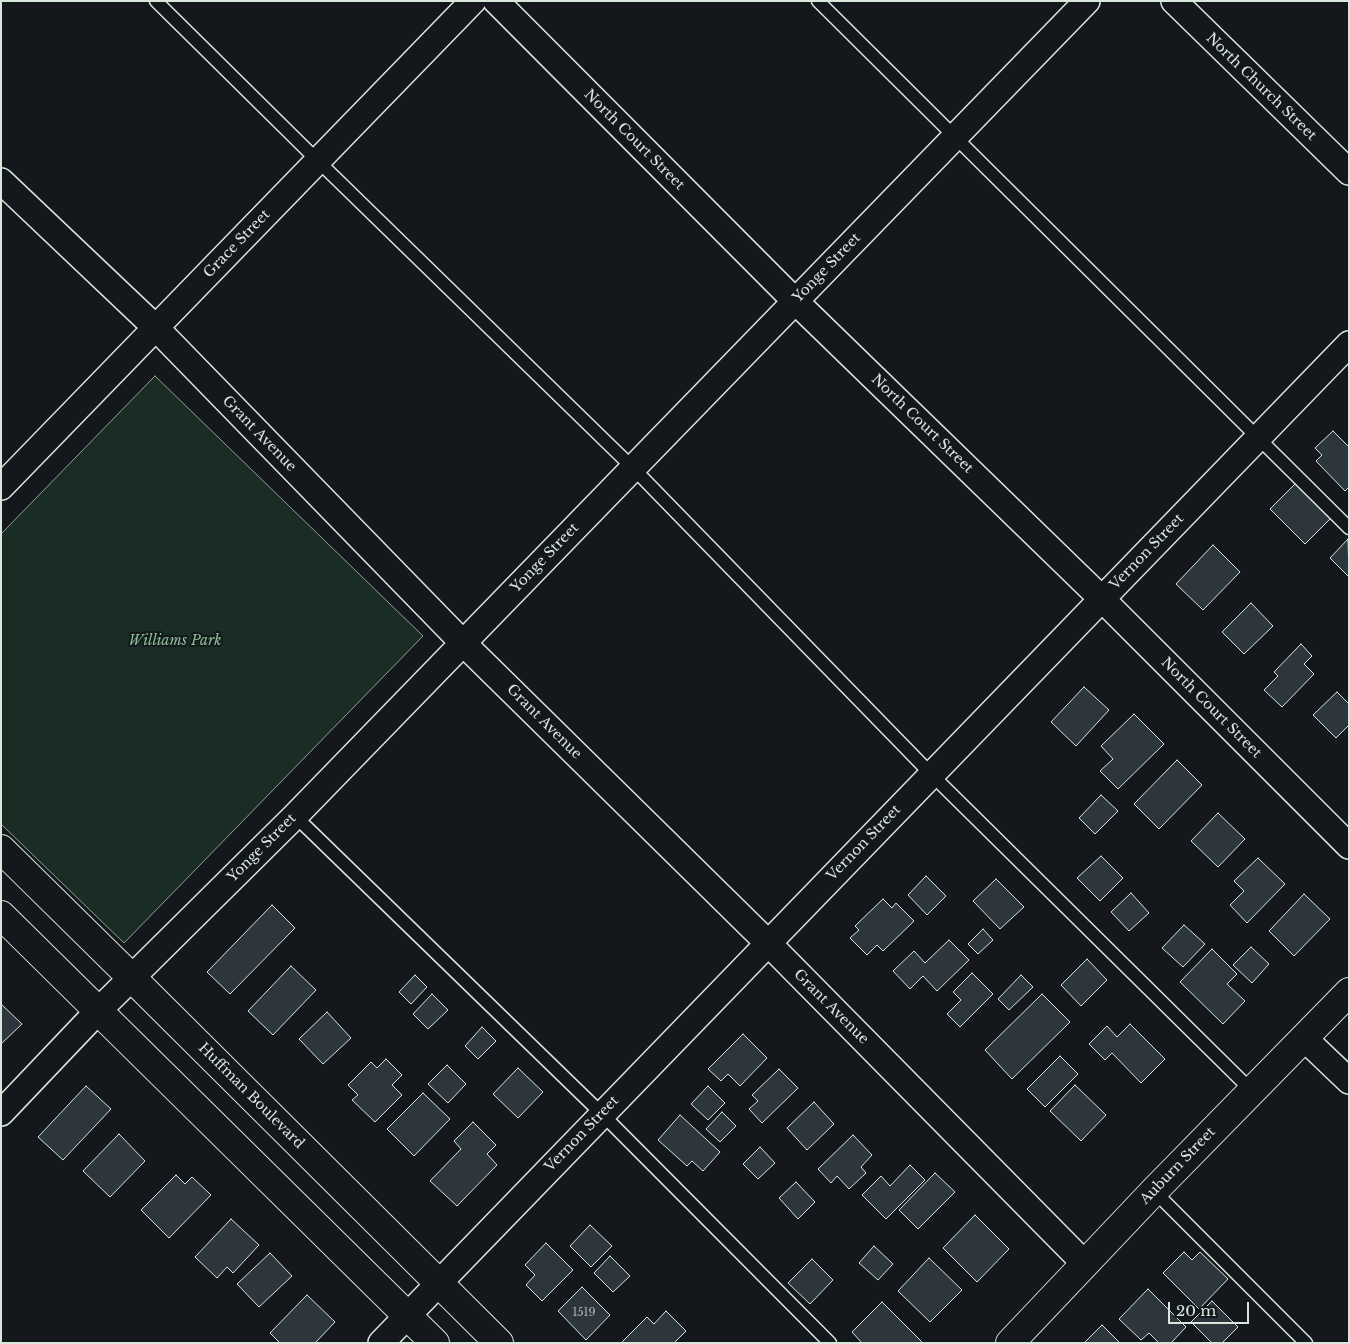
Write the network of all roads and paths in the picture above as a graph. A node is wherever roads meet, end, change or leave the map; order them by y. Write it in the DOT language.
graph roads {
  1 [pos="156,1"];
  2 [pos="473,1"];
  3 [pos="496,1"];
  4 [pos="818,1"];
  5 [pos="1087,1"];
  6 [pos="1174,1"];
  7 [pos="955,137"];
  8 [pos="318,161"];
  9 [pos="1349,172"];
  10 [pos="1,181"];
  11 [pos="795,301"];
  12 [pos="156,328"];
  13 [pos="1349,344"];
  14 [pos="1258,438"];
  15 [pos="632,468"];
  16 [pos="1,487"];
  17 [pos="1349,528"];
  18 [pos="1102,599"];
  19 [pos="463,643"];
  20 [pos="932,774"];
  21 [pos="295,816"];
  22 [pos="1349,846"];
  23 [pos="1,849"];
  24 [pos="1,915"];
  25 [pos="768,943"];
  26 [pos="132,978"];
  27 [pos="1349,992"];
  28 [pos="98,1011"];
  29 [pos="1304,1038"];
  30 [pos="1349,1080"];
  31 [pos="1252,1091"];
  32 [pos="1,1113"];
  33 [pos="602,1114"];
  34 [pos="1154,1191"];
  35 [pos="1085,1264"];
  36 [pos="438,1283"];
  37 [pos="407,1315"];
  38 [pos="381,1343"];
  39 [pos="435,1343"];
  40 [pos="499,1343"];
  41 [pos="830,1343"];
  42 [pos="1010,1343"];
  43 [pos="1306,1343"];
  1 -- 8 [label="lane"];
  2 -- 8 [label="street, Grace Street"];
  3 -- 11 [label="street, North Court Street"];
  4 -- 7 [label="lane"];
  5 -- 7 [label="street, Yonge Street"];
  6 -- 9 [label="street, North Church Street"];
  7 -- 11 [label="street, Yonge Street"];
  7 -- 14 [label="lane"];
  8 -- 12 [label="street, Grace Street"];
  8 -- 15 [label="lane"];
  10 -- 12 [label="street, Grant Avenue"];
  11 -- 15 [label="street, Yonge Street"];
  11 -- 18 [label="street, North Court Street"];
  12 -- 16 [label="street, Grace Street"];
  12 -- 19 [label="street, Grant Avenue"];
  13 -- 14 [label="street, Vernon Street"];
  14 -- 17 [label="lane"];
  14 -- 18 [label="street, Vernon Street"];
  15 -- 19 [label="street, Yonge Street"];
  15 -- 20 [label="lane"];
  18 -- 20 [label="street, Vernon Street"];
  18 -- 22 [label="street, North Court Street"];
  19 -- 21 [label="street, Yonge Street"];
  19 -- 25 [label="street, Grant Avenue"];
  20 -- 25 [label="street, Vernon Street"];
  20 -- 31 [label="lane"];
  21 -- 26 [label="street, Yonge Street"];
  21 -- 33 [label="lane"];
  23 -- 26 [label="street, Huffman Boulevard"];
  24 -- 28 [label="street"];
  25 -- 33 [label="street, Vernon Street"];
  25 -- 35 [label="street, Grant Avenue"];
  26 -- 28 [label="street, Yonge Street"];
  26 -- 36 [label="street, Huffman Boulevard"];
  27 -- 29 [label="street, Auburn Street"];
  28 -- 32 [label="street, Yonge Street"];
  28 -- 37 [label="street"];
  29 -- 30 [label="street"];
  29 -- 31 [label="street, Auburn Street"];
  31 -- 34 [label="street, Auburn Street"];
  33 -- 36 [label="street, Vernon Street"];
  33 -- 41 [label="lane"];
  34 -- 35 [label="street, Auburn Street"];
  34 -- 43 [label="lane"];
  35 -- 42 [label="street, Auburn Street"];
  36 -- 37 [label="street, Vernon Street"];
  36 -- 40 [label="street, Huffman Boulevard"];
  37 -- 38 [label="street, Vernon Street"];
  37 -- 39 [label="street"];
}
